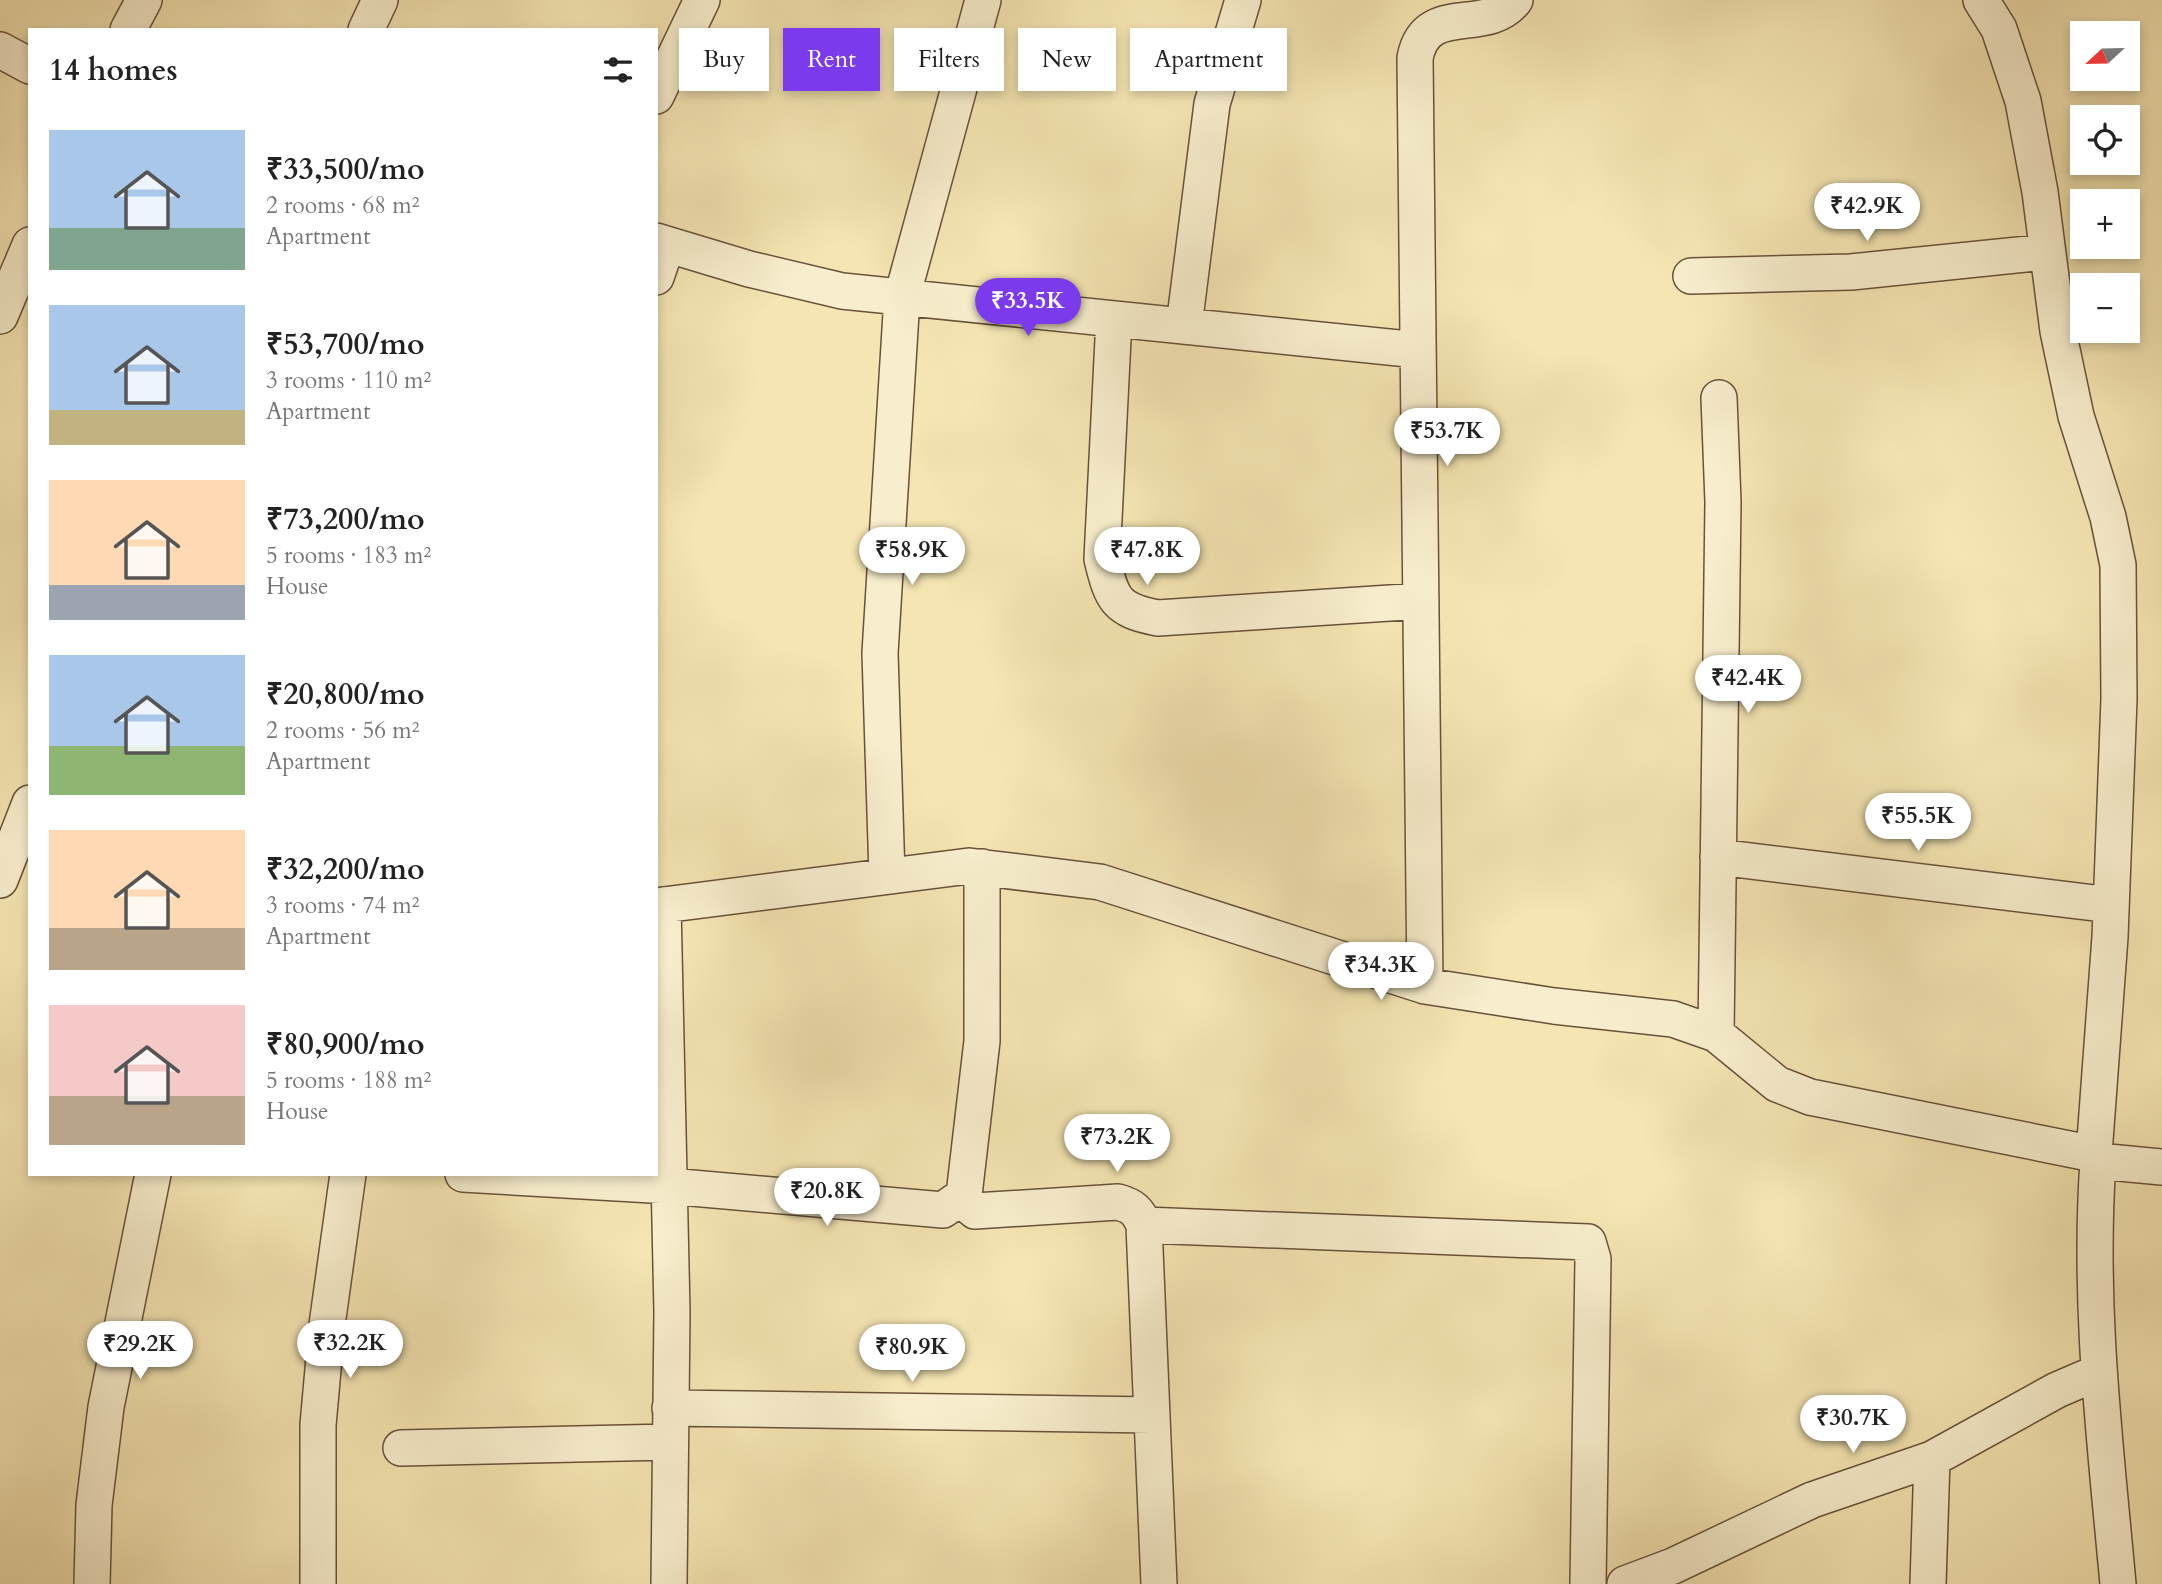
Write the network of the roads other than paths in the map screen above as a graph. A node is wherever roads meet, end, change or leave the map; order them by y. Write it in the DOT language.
graph roads {
  1 [pos="144,0"];
  2 [pos="380,0"];
  3 [pos="702,0"];
  4 [pos="984,0"];
  5 [pos="1243,0"];
  6 [pos="1515,0"];
  7 [pos="1981,0"];
  8 [pos="129,28"];
  9 [pos="367,28"];
  10 [pos="0,50"];
  11 [pos="28,65"];
  12 [pos="658,92"];
  13 [pos="28,250"];
  14 [pos="2046,251"];
  15 [pos="660,254"];
  16 [pos="1691,276"];
  17 [pos="902,297"];
  18 [pos="0,316"];
  19 [pos="1114,319"];
  20 [pos="1184,326"];
  21 [pos="1418,350"];
  22 [pos="1719,398"];
  23 [pos="1421,601"];
  24 [pos="28,809"];
  25 [pos="1718,858"];
  26 [pos="10,859"];
  27 [pos="982,867"];
  28 [pos="887,876"];
  29 [pos="660,905"];
  30 [pos="2111,905"];
  31 [pos="1426,986"];
  32 [pos="1716,1034"];
  33 [pos="2096,1157"];
  34 [pos="2162,1167"];
  35 [pos="153,1176"];
  36 [pos="348,1176"];
  37 [pos="497,1176"];
  38 [pos="669,1186"];
  39 [pos="964,1195"];
  40 [pos="1144,1225"];
  41 [pos="2099,1372"];
  42 [pos="1152,1415"];
  43 [pos="670,1425"];
  44 [pos="401,1448"];
  45 [pos="1932,1460"];
  46 [pos="1673,1575"];
  47 [pos="92,1584"];
  48 [pos="318,1584"];
  49 [pos="669,1584"];
  50 [pos="1159,1584"];
  51 [pos="1588,1584"];
  52 [pos="1625,1584"];
  53 [pos="1928,1584"];
  54 [pos="2118,1584"];
  1 -- 8 [label="street"];
  2 -- 9 [label="street"];
  3 -- 12 [label="street"];
  4 -- 17 [label="street"];
  5 -- 20 [label="street"];
  6 -- 21 [label="street"];
  7 -- 14 [label="street"];
  10 -- 11 [label="street"];
  13 -- 18 [label="street"];
  14 -- 16 [label="street"];
  14 -- 30 [label="street"];
  15 -- 17 [label="street"];
  17 -- 19 [label="street"];
  17 -- 28 [label="street"];
  19 -- 20 [label="street"];
  19 -- 23 [label="street"];
  20 -- 21 [label="street"];
  21 -- 23 [label="street"];
  22 -- 25 [label="street"];
  23 -- 31 [label="street"];
  24 -- 26 [label="street"];
  25 -- 30 [label="street"];
  25 -- 32 [label="street"];
  27 -- 28 [label="street"];
  27 -- 31 [label="street"];
  27 -- 39 [label="street"];
  28 -- 29 [label="street"];
  29 -- 38 [label="street"];
  30 -- 33 [label="street"];
  31 -- 32 [label="street"];
  32 -- 33 [label="street"];
  33 -- 34 [label="street"];
  33 -- 41 [label="street"];
  35 -- 47 [label="street"];
  36 -- 48 [label="street"];
  37 -- 38 [label="street"];
  38 -- 39 [label="street"];
  38 -- 43 [label="street"];
  39 -- 40 [label="street"];
  40 -- 42 [label="street"];
  40 -- 51 [label="street"];
  41 -- 45 [label="street"];
  41 -- 54 [label="street"];
  42 -- 43 [label="street"];
  42 -- 50 [label="street"];
  43 -- 44 [label="street"];
  43 -- 49 [label="street"];
  45 -- 46 [label="street"];
  45 -- 53 [label="street"];
  46 -- 52 [label="street"];
}
